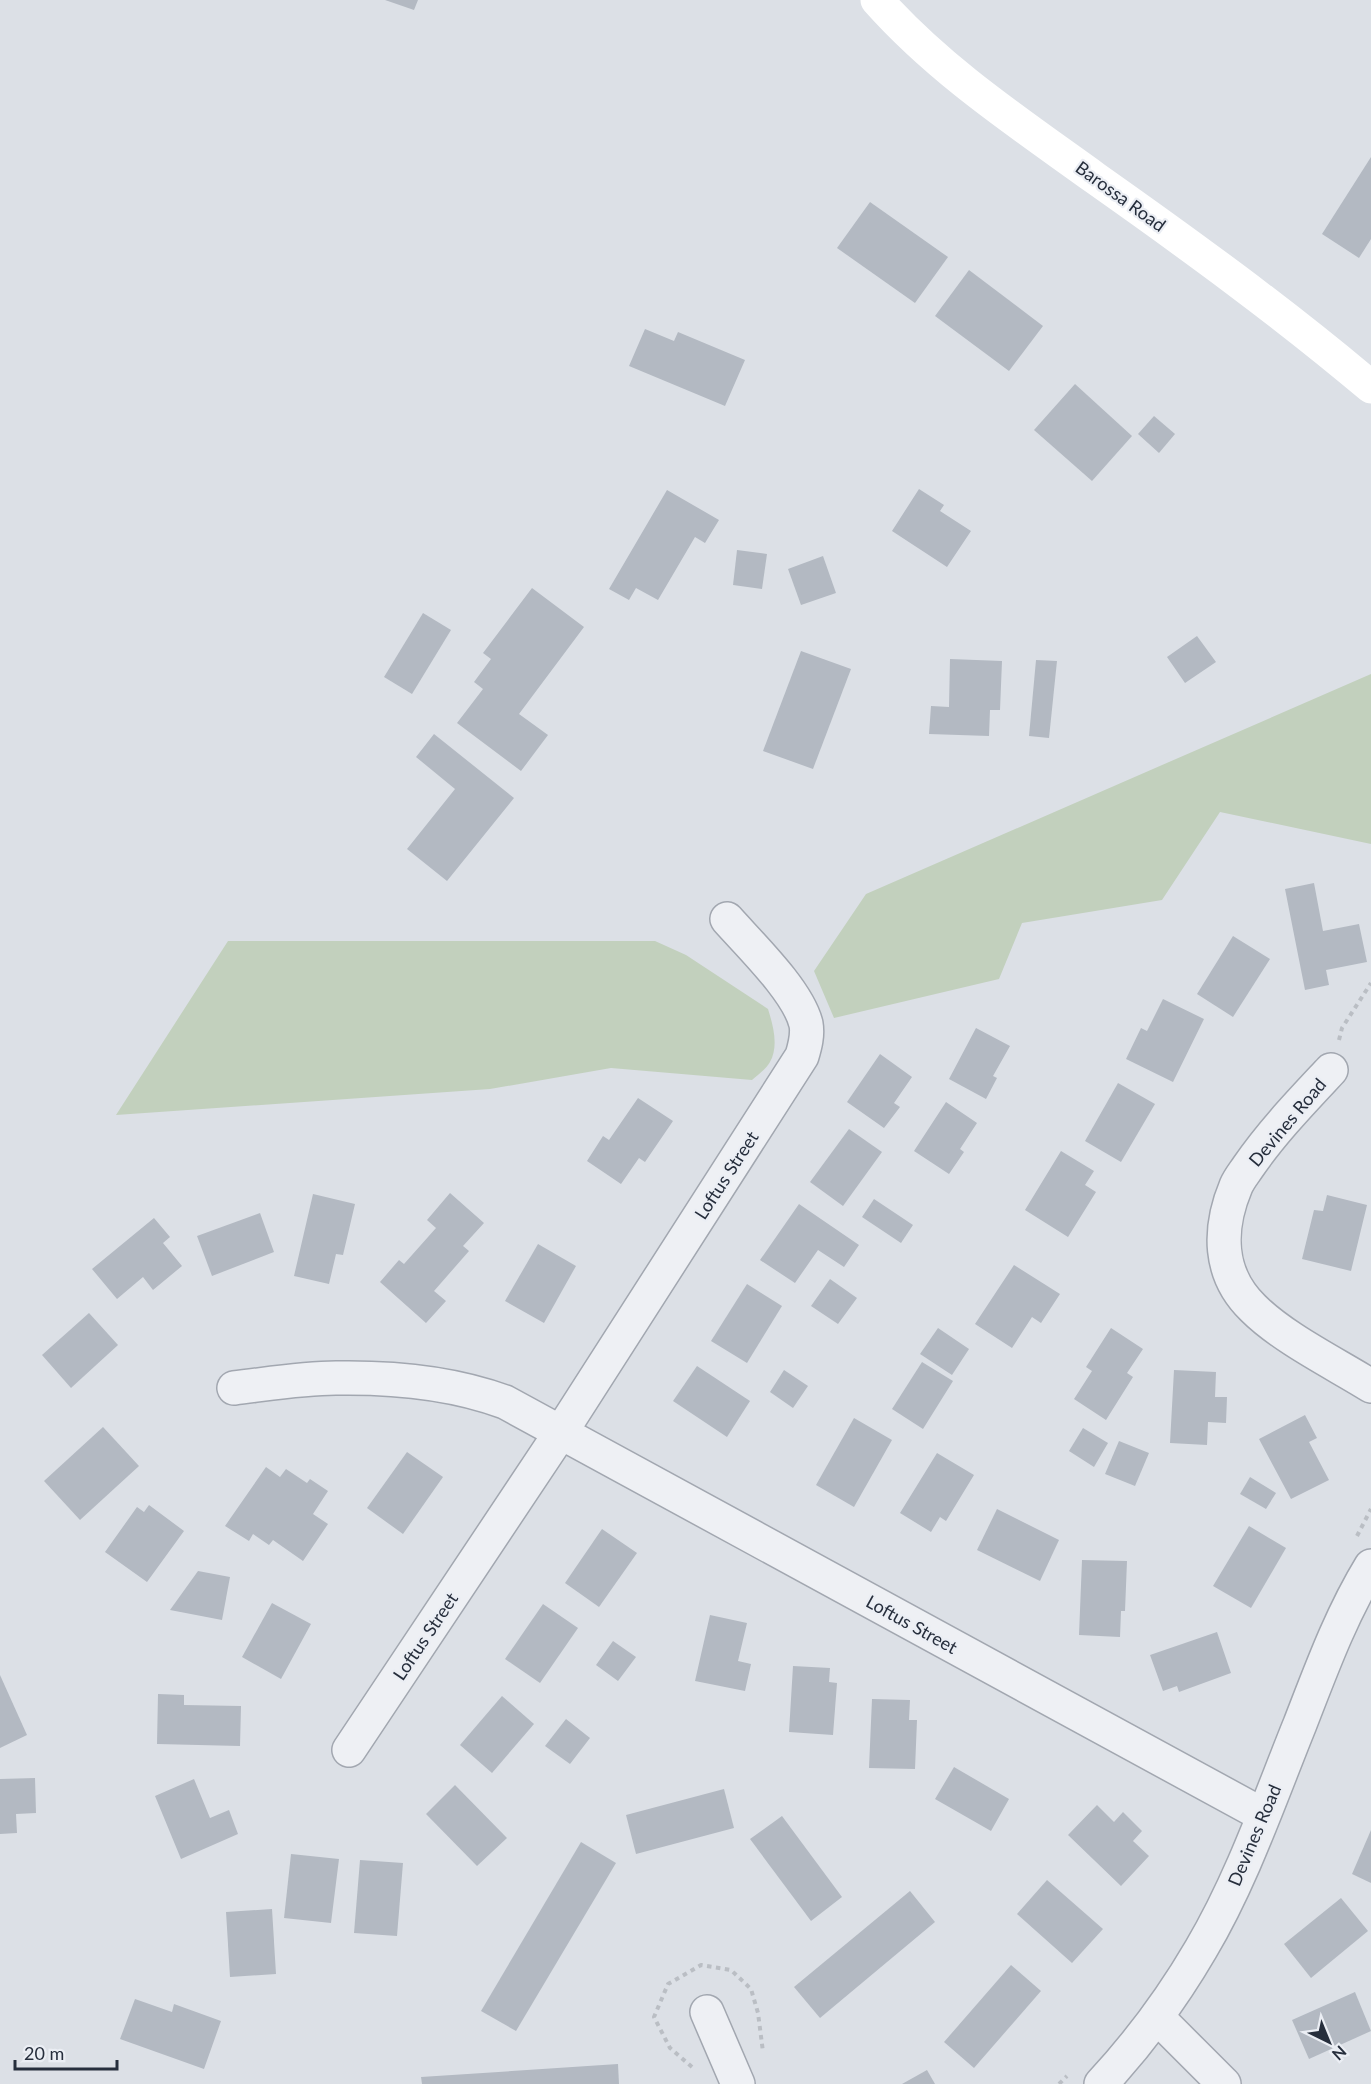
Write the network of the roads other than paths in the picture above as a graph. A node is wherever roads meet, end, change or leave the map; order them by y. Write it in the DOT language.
graph roads {
  1 [pos="877,0"];
  2 [pos="1371,387"];
  3 [pos="727,919"];
  4 [pos="1331,1070"];
  5 [pos="1371,1386"];
  6 [pos="234,1388"];
  7 [pos="561,1432"];
  8 [pos="1371,1566"];
  9 [pos="349,1750"];
  10 [pos="1263,1815"];
  11 [pos="707,2012"];
  12 [pos="1157,2017"];
  13 [pos="738,2084"];
  14 [pos="1101,2084"];
  15 [pos="1224,2084"];
  1 -- 2 [label="street, Barossa Road"];
  3 -- 7 [label="street, Loftus Street"];
  4 -- 5 [label="street, Devines Road"];
  6 -- 7 [label="street, Loftus Street"];
  7 -- 9 [label="street, Loftus Street"];
  7 -- 10 [label="street, Loftus Street"];
  8 -- 10 [label="street, Devines Road"];
  10 -- 12 [label="street, Devines Road"];
  11 -- 13 [label="street"];
  12 -- 14 [label="street, Devines Road"];
  12 -- 15 [label="street"];
}
